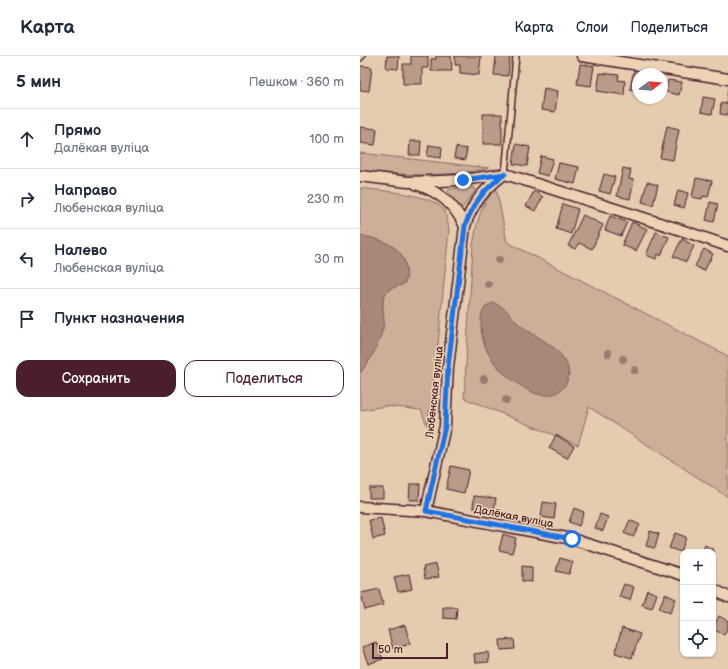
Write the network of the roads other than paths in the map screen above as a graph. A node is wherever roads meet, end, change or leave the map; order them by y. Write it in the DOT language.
graph roads {
  1 [pos="362,56"];
  2 [pos="516,56"];
  3 [pos="582,56"];
  4 [pos="360,58"];
  5 [pos="728,79"];
  6 [pos="505,174"];
  7 [pos="360,176"];
  8 [pos="408,182"];
  9 [pos="465,226"];
  10 [pos="728,246"];
  11 [pos="360,507"];
  12 [pos="426,511"];
  13 [pos="680,574"];
  14 [pos="716,591"];
  15 [pos="728,597"];
  1 -- 4 [label="lane"];
  2 -- 6 [label="lane"];
  3 -- 5 [label="street"];
  6 -- 8 [label="street"];
  6 -- 9 [label="street, Любенская вуліца"];
  6 -- 10 [label="street"];
  7 -- 8 [label="street"];
  8 -- 9 [label="street"];
  9 -- 12 [label="street, Любенская вуліца"];
  11 -- 12 [label="street, Далёкая вуліца"];
  12 -- 13 [label="street, Далёкая вуліца"];
  14 -- 15 [label="street"];
}
